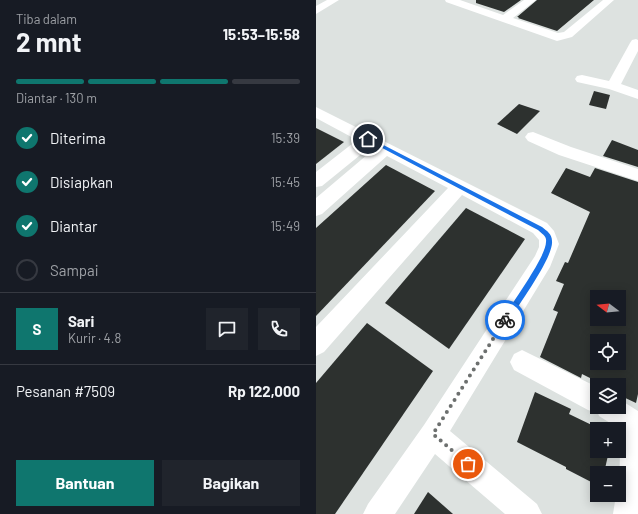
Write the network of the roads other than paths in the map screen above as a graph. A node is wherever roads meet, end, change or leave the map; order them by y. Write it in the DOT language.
graph roads {
  1 [pos="334,0"];
  2 [pos="450,0"];
  3 [pos="531,0"];
  4 [pos="608,0"];
  5 [pos="316,11"];
  6 [pos="504,19"];
  7 [pos="636,43"];
  8 [pos="582,79"];
  9 [pos="613,86"];
  10 [pos="638,95"];
  11 [pos="316,112"];
  12 [pos="533,137"];
  13 [pos="377,144"];
  14 [pos="638,175"];
  15 [pos="316,181"];
  16 [pos="459,187"];
  17 [pos="316,209"];
  18 [pos="316,344"];
  19 [pos="522,362"];
  20 [pos="590,397"];
  21 [pos="619,414"];
  22 [pos="433,434"];
  23 [pos="378,514"];
  24 [pos="527,514"];
  25 [pos="628,514"];
  1 -- 5 [label="street"];
  2 -- 6 [label="street"];
  3 -- 6 [label="street"];
  4 -- 6 [label="street"];
  7 -- 9 [label="street"];
  8 -- 9 [label="street"];
  9 -- 10 [label="street"];
  11 -- 13 [label="street"];
  12 -- 14 [label="street"];
  13 -- 15 [label="street"];
  13 -- 16 [label="street"];
  13 -- 17 [label="street"];
  16 -- 18 [label="street"];
  16 -- 22 [label="street"];
  19 -- 20 [label="street"];
  21 -- 25 [label="street"];
  22 -- 23 [label="street"];
  22 -- 24 [label="street"];
}
